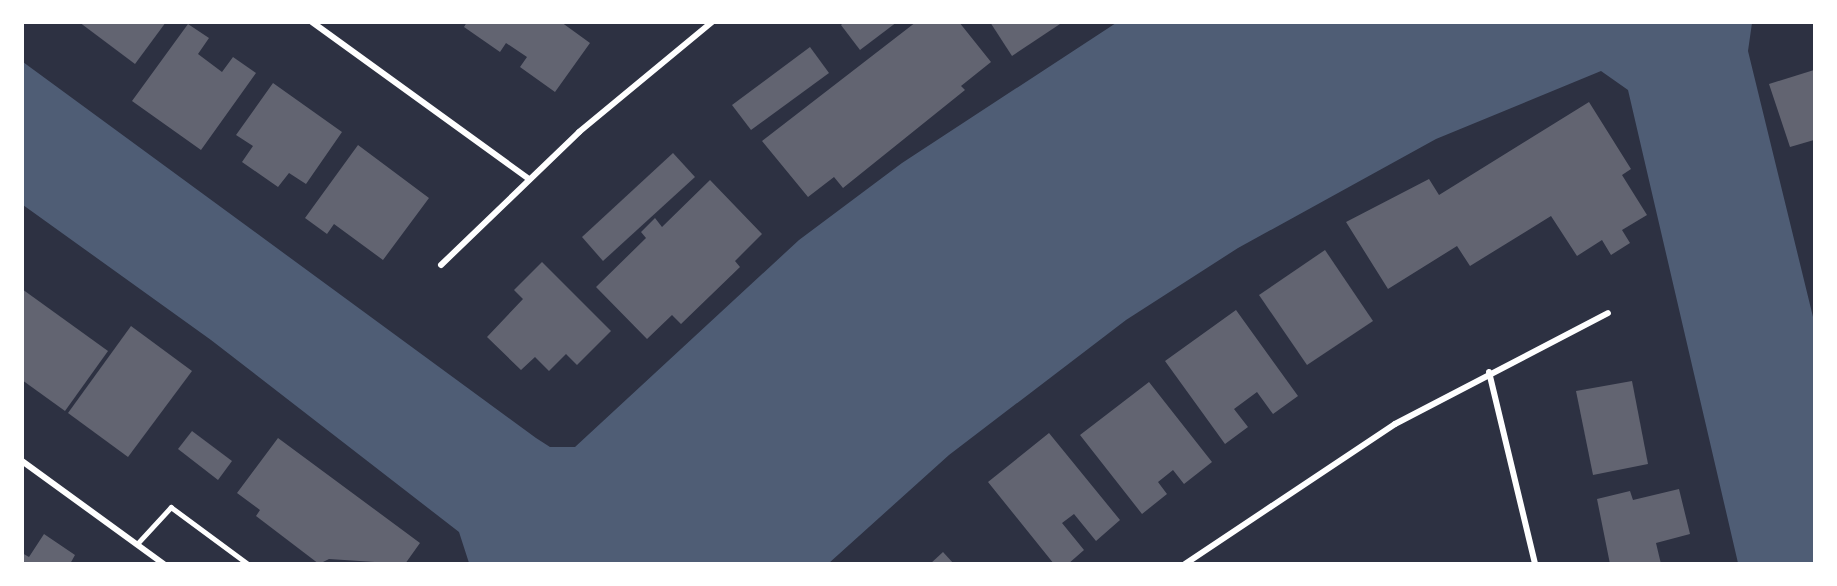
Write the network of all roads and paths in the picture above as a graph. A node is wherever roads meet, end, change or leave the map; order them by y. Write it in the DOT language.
graph roads {
  1 [pos="312,22"];
  2 [pos="712,22"];
  3 [pos="529,179"];
  4 [pos="441,265"];
  5 [pos="1608,313"];
  6 [pos="1489,372"];
  7 [pos="22,461"];
  8 [pos="136,544"];
  9 [pos="164,564"];
  10 [pos="248,564"];
  11 [pos="1185,564"];
  12 [pos="1535,564"];
  1 -- 3 [label="street"];
  2 -- 3 [label="street"];
  3 -- 4 [label="street"];
  5 -- 6 [label="street"];
  6 -- 11 [label="street"];
  6 -- 12 [label="street"];
  7 -- 8 [label="street"];
  8 -- 9 [label="street"];
  8 -- 10 [label="lane"];
}
